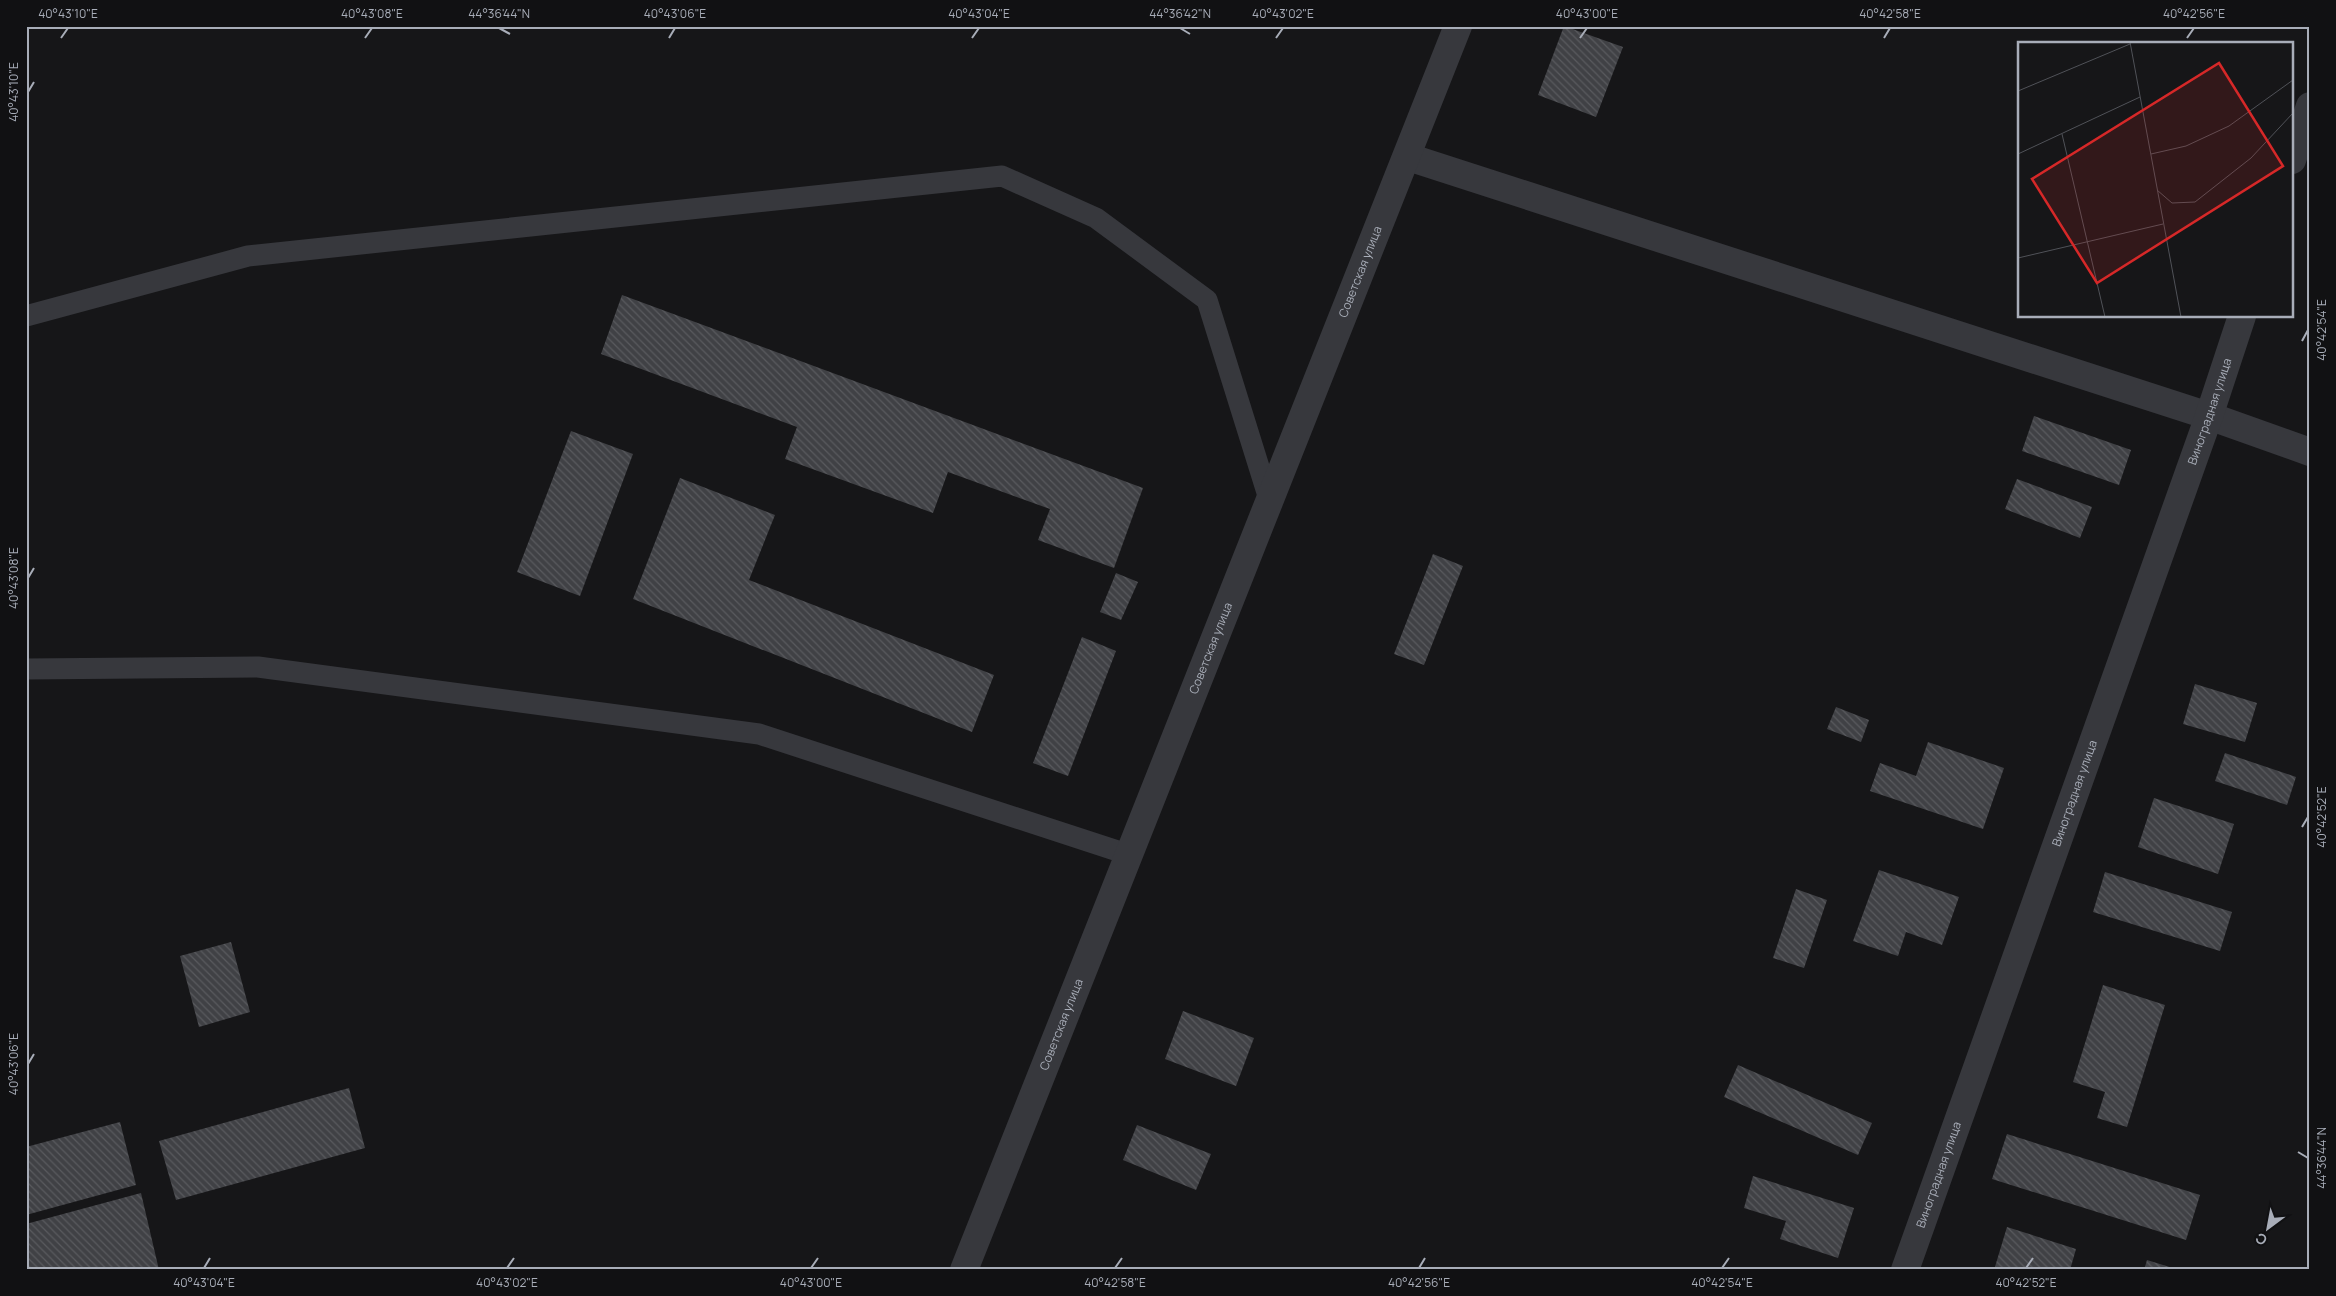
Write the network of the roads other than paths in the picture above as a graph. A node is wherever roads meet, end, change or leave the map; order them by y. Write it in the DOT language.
graph roads {
  1 [pos="1458,26"];
  2 [pos="2310,106"];
  3 [pos="2294,154"];
  4 [pos="1408,157"];
  5 [pos="26,316"];
  6 [pos="2241,318"];
  7 [pos="2209,416"];
  8 [pos="2310,452"];
  9 [pos="1270,502"];
  10 [pos="26,669"];
  11 [pos="1130,855"];
  12 [pos="964,1270"];
  13 [pos="1905,1270"];
  1 -- 4 [label="street, Советская улица"];
  2 -- 3 [label="street"];
  4 -- 7 [label="street"];
  4 -- 9 [label="street, Советская улица"];
  5 -- 9 [label="lane"];
  6 -- 7 [label="street, Виноградная улица"];
  7 -- 8 [label="street"];
  7 -- 13 [label="street, Виноградная улица"];
  9 -- 11 [label="street, Советская улица"];
  10 -- 11 [label="lane"];
  11 -- 12 [label="street, Советская улица"];
}
